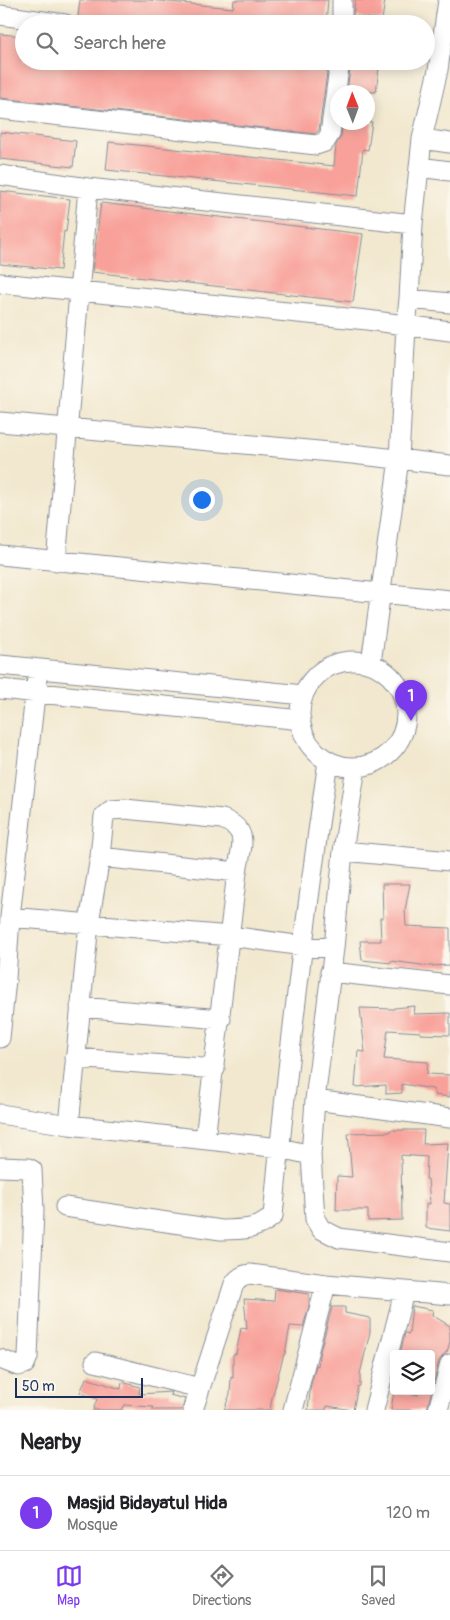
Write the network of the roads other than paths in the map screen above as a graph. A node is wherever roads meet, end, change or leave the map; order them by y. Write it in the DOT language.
graph roads {
  1 [pos="342,0"];
  2 [pos="448,0"];
  3 [pos="0,15"];
  4 [pos="342,15"];
  5 [pos="15,17"];
  6 [pos="339,70"];
  7 [pos="444,71"];
  8 [pos="0,109"];
  9 [pos="422,139"];
  10 [pos="450,144"];
  11 [pos="419,167"];
  12 [pos="450,171"];
  13 [pos="0,175"];
  14 [pos="88,188"];
  15 [pos="413,224"];
  16 [pos="0,283"];
  17 [pos="78,291"];
  18 [pos="409,299"];
  19 [pos="450,303"];
  20 [pos="406,326"];
  21 [pos="450,331"];
  22 [pos="0,422"];
  23 [pos="67,427"];
  24 [pos="399,459"];
  25 [pos="450,465"];
  26 [pos="0,555"];
  27 [pos="56,562"];
  28 [pos="380,593"];
  29 [pos="450,600"];
  30 [pos="371,663"];
  31 [pos="0,665"];
  32 [pos="38,669"];
  33 [pos="0,689"];
  34 [pos="35,692"];
  35 [pos="304,695"];
  36 [pos="300,720"];
  37 [pos="328,761"];
  38 [pos="356,766"];
  39 [pos="344,851"];
  40 [pos="100,857"];
  41 [pos="450,861"];
  42 [pos="237,872"];
  43 [pos="10,917"];
  44 [pos="90,923"];
  45 [pos="230,936"];
  46 [pos="303,946"];
  47 [pos="334,948"];
  48 [pos="330,972"];
  49 [pos="3,979"];
  50 [pos="450,985"];
  51 [pos="80,1007"];
  52 [pos="221,1019"];
  53 [pos="0,1038"];
  54 [pos="75,1058"];
  55 [pos="215,1069"];
  56 [pos="315,1100"];
  57 [pos="0,1114"];
  58 [pos="450,1118"];
  59 [pos="69,1125"];
  60 [pos="205,1139"];
  61 [pos="280,1148"];
  62 [pos="311,1155"];
  63 [pos="0,1167"];
  64 [pos="64,1207"];
  65 [pos="450,1252"];
  66 [pos="326,1284"];
  67 [pos="404,1292"];
  68 [pos="450,1295"];
  69 [pos="0,1360"];
  70 [pos="95,1362"];
  71 [pos="450,1364"];
  72 [pos="200,1388"];
  73 [pos="193,1410"];
  74 [pos="293,1410"];
  75 [pos="374,1410"];
  76 [pos="438,1410"];
  1 -- 4 [label="street"];
  2 -- 7 [label="street"];
  3 -- 5 [label="street"];
  6 -- 8 [label="street"];
  7 -- 9 [label="street"];
  9 -- 10 [label="street"];
  9 -- 11 [label="street"];
  11 -- 12 [label="street"];
  11 -- 15 [label="street"];
  13 -- 14 [label="street"];
  14 -- 15 [label="street"];
  14 -- 17 [label="street"];
  15 -- 18 [label="street"];
  16 -- 17 [label="street"];
  17 -- 20 [label="street"];
  17 -- 23 [label="street"];
  18 -- 19 [label="street"];
  18 -- 20 [label="street"];
  20 -- 21 [label="street"];
  20 -- 24 [label="street"];
  22 -- 23 [label="street"];
  23 -- 24 [label="street"];
  23 -- 27 [label="street"];
  24 -- 25 [label="street"];
  24 -- 28 [label="street"];
  26 -- 27 [label="street"];
  27 -- 28 [label="street"];
  28 -- 29 [label="street"];
  28 -- 30 [label="street"];
  30 -- 35 [label="street"];
  30 -- 38 [label="street"];
  31 -- 32 [label="street"];
  32 -- 34 [label="street"];
  32 -- 35 [label="street"];
  33 -- 34 [label="street"];
  34 -- 36 [label="street"];
  34 -- 43 [label="street"];
  35 -- 36 [label="street"];
  36 -- 37 [label="street"];
  37 -- 38 [label="street"];
  37 -- 46 [label="street"];
  38 -- 39 [label="street"];
  39 -- 41 [label="street"];
  39 -- 47 [label="street"];
  40 -- 42 [label="street"];
  40 -- 42 [label="street"];
  40 -- 44 [label="street"];
  42 -- 45 [label="street"];
  43 -- 44 [label="street"];
  43 -- 49 [label="street"];
  44 -- 45 [label="street"];
  44 -- 51 [label="street"];
  45 -- 46 [label="street"];
  45 -- 52 [label="street"];
  46 -- 47 [label="street"];
  46 -- 61 [label="street"];
  47 -- 48 [label="street"];
  48 -- 50 [label="street"];
  48 -- 56 [label="street"];
  49 -- 53 [label="street"];
  51 -- 52 [label="street"];
  51 -- 54 [label="street"];
  52 -- 55 [label="street"];
  54 -- 55 [label="street"];
  54 -- 59 [label="street"];
  55 -- 60 [label="street"];
  56 -- 58 [label="street"];
  56 -- 62 [label="street"];
  57 -- 59 [label="street"];
  59 -- 60 [label="street"];
  60 -- 61 [label="street"];
  61 -- 62 [label="street"];
  61 -- 64 [label="street"];
  62 -- 65 [label="street"];
  63 -- 69 [label="street"];
  66 -- 67 [label="street"];
  66 -- 72 [label="street"];
  66 -- 74 [label="street"];
  67 -- 68 [label="street"];
  67 -- 75 [label="street"];
  70 -- 72 [label="street"];
  71 -- 76 [label="street"];
  72 -- 73 [label="street"];
}
